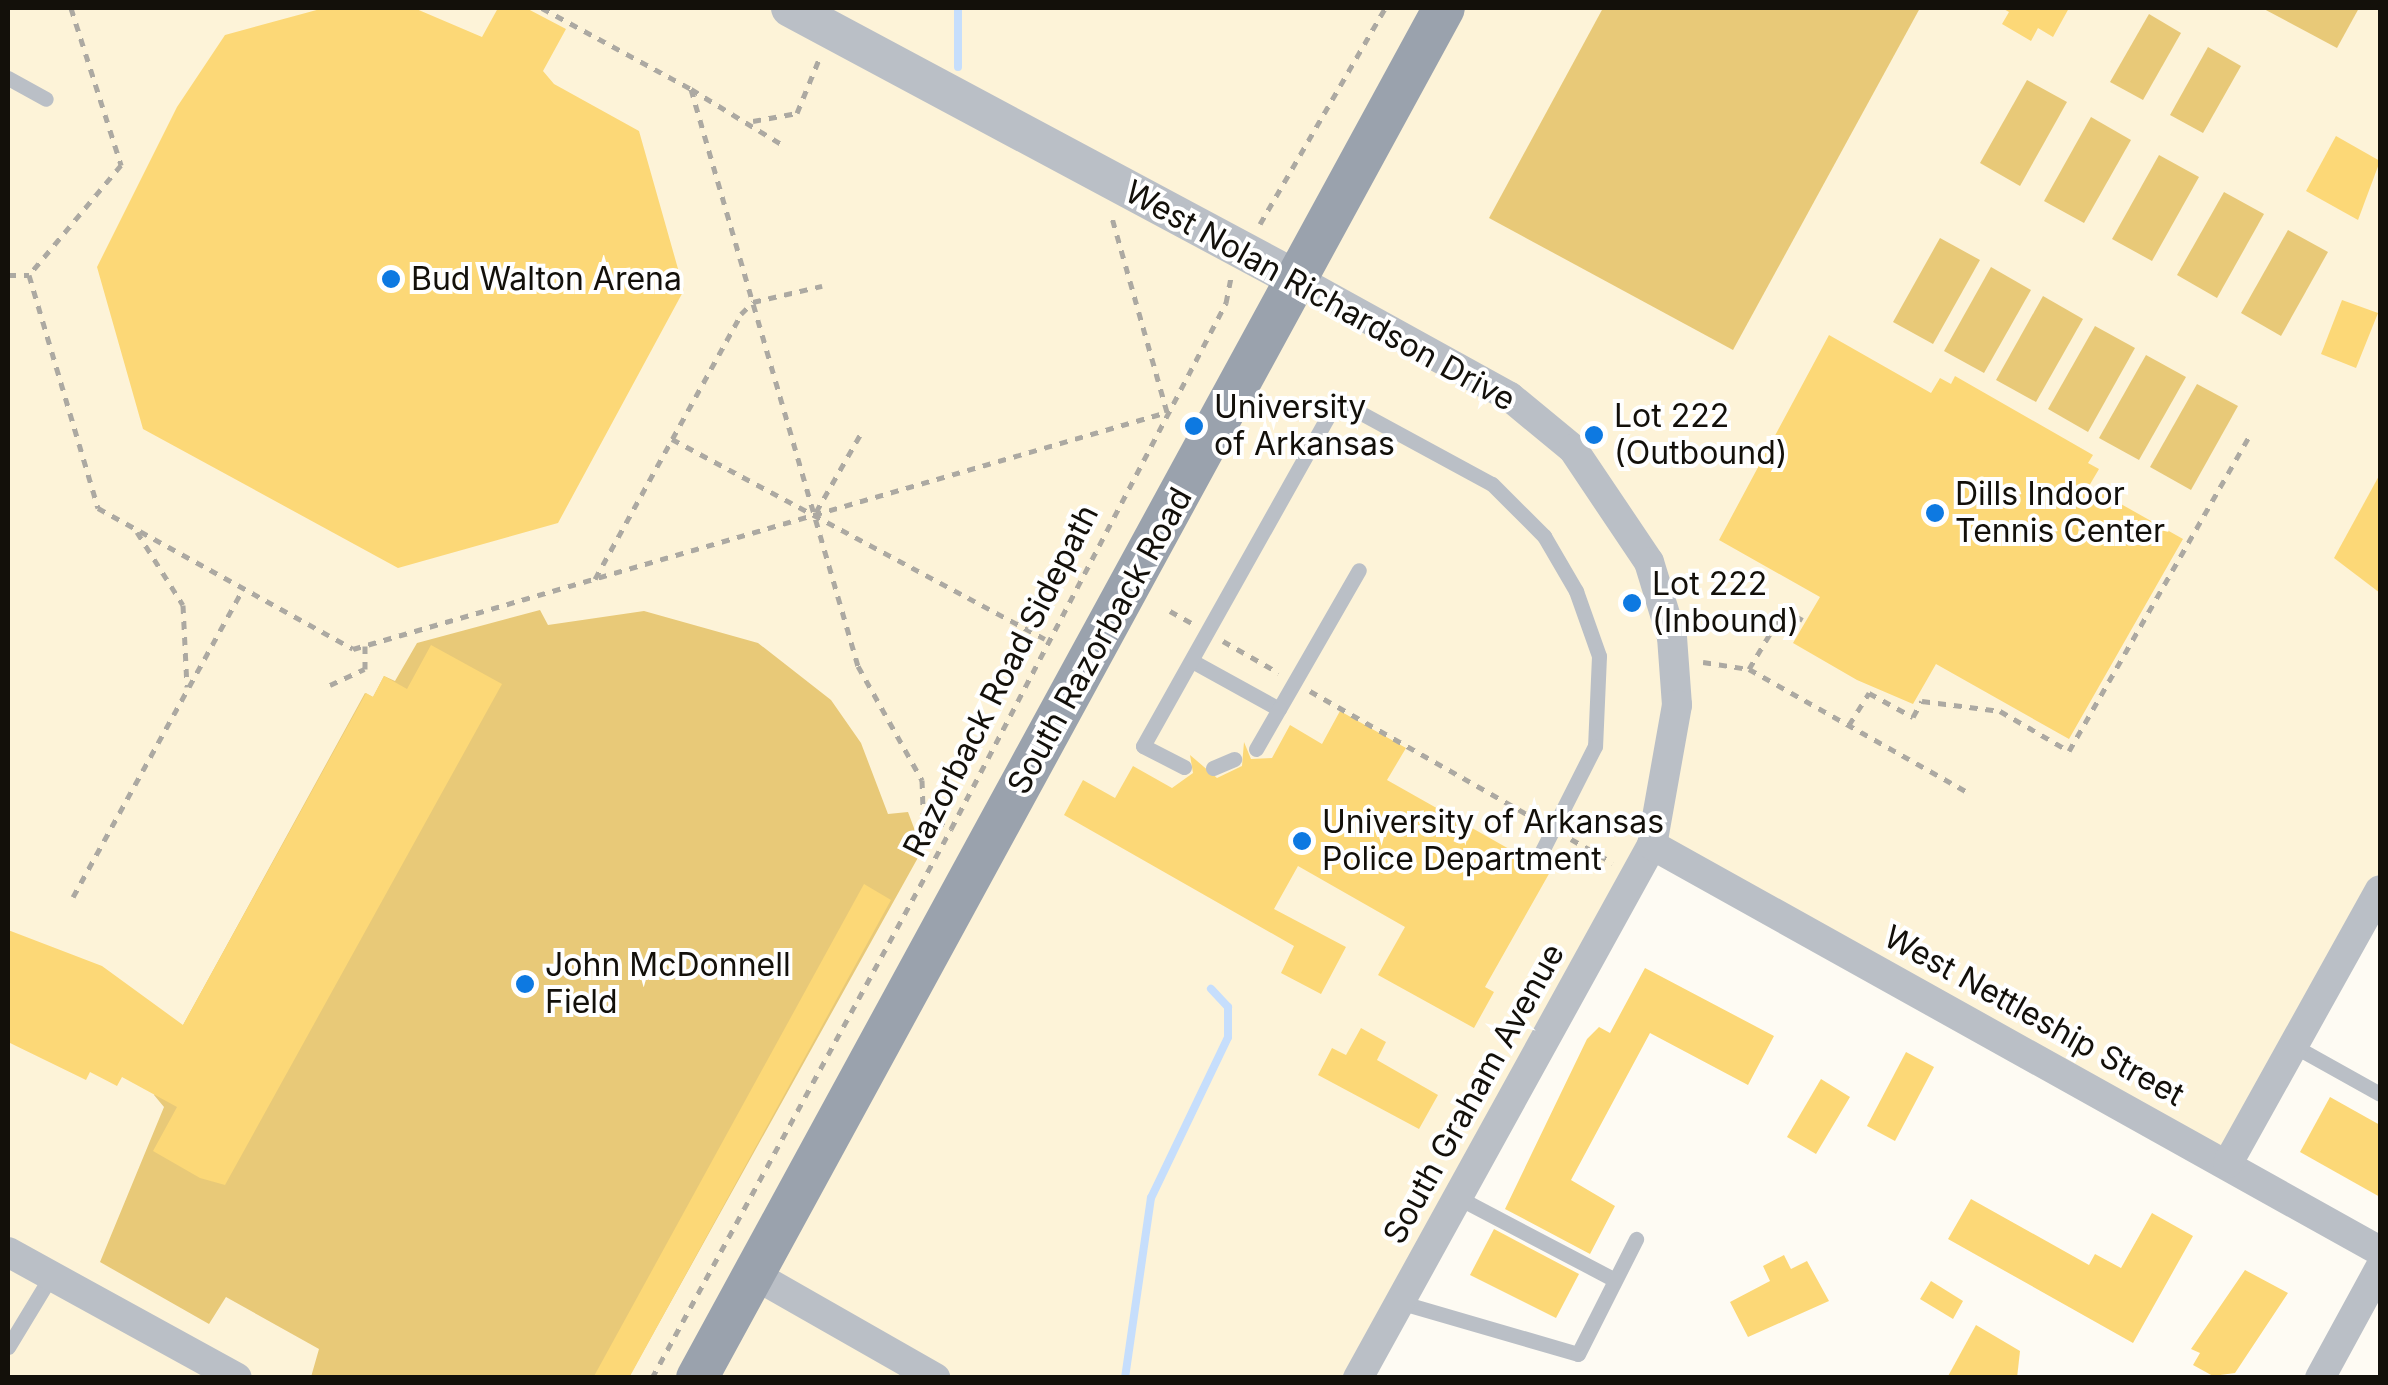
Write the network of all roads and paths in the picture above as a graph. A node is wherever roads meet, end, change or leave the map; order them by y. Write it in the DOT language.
graph roads {
  1 [pos="71,8"];
  2 [pos="542,8"];
  3 [pos="790,8"];
  4 [pos="1385,8"];
  5 [pos="1444,8"];
  6 [pos="821,54"];
  7 [pos="8,78"];
  8 [pos="691,89"];
  9 [pos="46,99"];
  10 [pos="754,121"];
  11 [pos="781,144"];
  12 [pos="1111,213"];
  13 [pos="1244,251"];
  14 [pos="8,274"];
  15 [pos="29,275"];
  16 [pos="1298,280"];
  17 [pos="822,286"];
  18 [pos="753,302"];
  19 [pos="1167,412"];
  20 [pos="864,430"];
  21 [pos="2249,437"];
  22 [pos="672,439"];
  23 [pos="815,514"];
  24 [pos="136,529"];
  25 [pos="1359,570"];
  26 [pos="595,579"];
  27 [pos="243,589"];
  28 [pos="1170,611"];
  29 [pos="1803,620"];
  30 [pos="1208,632"];
  31 [pos="1045,640"];
  32 [pos="365,646"];
  33 [pos="1192,662"];
  34 [pos="1700,662"];
  35 [pos="1749,670"];
  36 [pos="1295,682"];
  37 [pos="330,685"];
  38 [pos="187,690"];
  39 [pos="1279,710"];
  40 [pos="1849,726"];
  41 [pos="1256,749"];
  42 [pos="1234,759"];
  43 [pos="1184,767"];
  44 [pos="1213,768"];
  45 [pos="1967,792"];
  46 [pos="952,829"];
  47 [pos="1554,830"];
  48 [pos="1652,845"];
  49 [pos="1541,853"];
  50 [pos="1616,865"];
  51 [pos="2380,890"];
  52 [pos="73,897"];
  53 [pos="2294,1046"];
  54 [pos="2380,1094"];
  55 [pos="2228,1163"];
  56 [pos="1456,1197"];
  57 [pos="1636,1239"];
  58 [pos="2380,1251"];
  59 [pos="8,1252"];
  60 [pos="2380,1268"];
  61 [pos="753,1274"];
  62 [pos="51,1276"];
  63 [pos="1615,1280"];
  64 [pos="1399,1302"];
  65 [pos="8,1347"];
  66 [pos="237,1378"];
  67 [pos="652,1378"];
  68 [pos="697,1378"];
  69 [pos="935,1378"];
  70 [pos="1358,1378"];
  71 [pos="2320,1378"];
  1 -- 15 [label="path"];
  2 -- 8 [label="path"];
  3 -- 13 [label="street, West Nolan Richardson Drive"];
  4 -- 13 [label="path, Razorback Road Sidepath"];
  5 -- 16 [label="main road, South Razorback Road"];
  6 -- 10 [label="path"];
  7 -- 9 [label="lane"];
  8 -- 10 [label="path"];
  8 -- 18 [label="path"];
  10 -- 11 [label="path"];
  12 -- 19 [label="path"];
  13 -- 16 [label="street, West Nolan Richardson Drive"];
  13 -- 19 [label="path, Razorback Road Sidepath"];
  14 -- 15 [label="path"];
  15 -- 24 [label="path"];
  16 -- 48 [label="street, West Nolan Richardson Drive"];
  16 -- 61 [label="main road, South Razorback Road"];
  17 -- 18 [label="path"];
  18 -- 22 [label="path"];
  18 -- 23 [label="path"];
  19 -- 23 [label="path"];
  19 -- 31 [label="path, Razorback Road Sidepath"];
  20 -- 23 [label="path"];
  21 -- 40 [label="path"];
  22 -- 23 [label="path"];
  22 -- 26 [label="path"];
  23 -- 26 [label="path"];
  23 -- 31 [label="path"];
  23 -- 46 [label="path"];
  24 -- 27 [label="path"];
  24 -- 38 [label="path"];
  25 -- 36 [label="lane"];
  26 -- 32 [label="path"];
  27 -- 32 [label="path"];
  27 -- 38 [label="path"];
  28 -- 30 [label="path"];
  29 -- 35 [label="path"];
  30 -- 33 [label="lane"];
  30 -- 36 [label="path"];
  30 -- 47 [label="lane"];
  31 -- 46 [label="path, Razorback Road Sidepath"];
  32 -- 37 [label="path"];
  33 -- 39 [label="lane"];
  33 -- 43 [label="lane"];
  34 -- 35 [label="path"];
  35 -- 40 [label="path"];
  36 -- 39 [label="lane"];
  36 -- 47 [label="path"];
  38 -- 52 [label="path"];
  39 -- 41 [label="lane"];
  40 -- 45 [label="path"];
  42 -- 44 [label="lane"];
  46 -- 67 [label="path, Razorback Road Sidepath"];
  47 -- 49 [label="lane"];
  47 -- 50 [label="path"];
  48 -- 55 [label="street, West Nettleship Street"];
  48 -- 56 [label="street, South Graham Avenue"];
  51 -- 53 [label="street"];
  53 -- 54 [label="lane"];
  53 -- 55 [label="street"];
  55 -- 58 [label="street, West Nettleship Street"];
  56 -- 63 [label="lane"];
  56 -- 64 [label="street, South Graham Avenue"];
  57 -- 63 [label="lane"];
  59 -- 62 [label="street"];
  60 -- 71 [label="street"];
  61 -- 68 [label="main road, South Razorback Road"];
  61 -- 69 [label="street"];
  62 -- 65 [label="lane"];
  62 -- 66 [label="street"];
  63 -- 64 [label="lane"];
  64 -- 70 [label="street, South Graham Avenue"];
}
